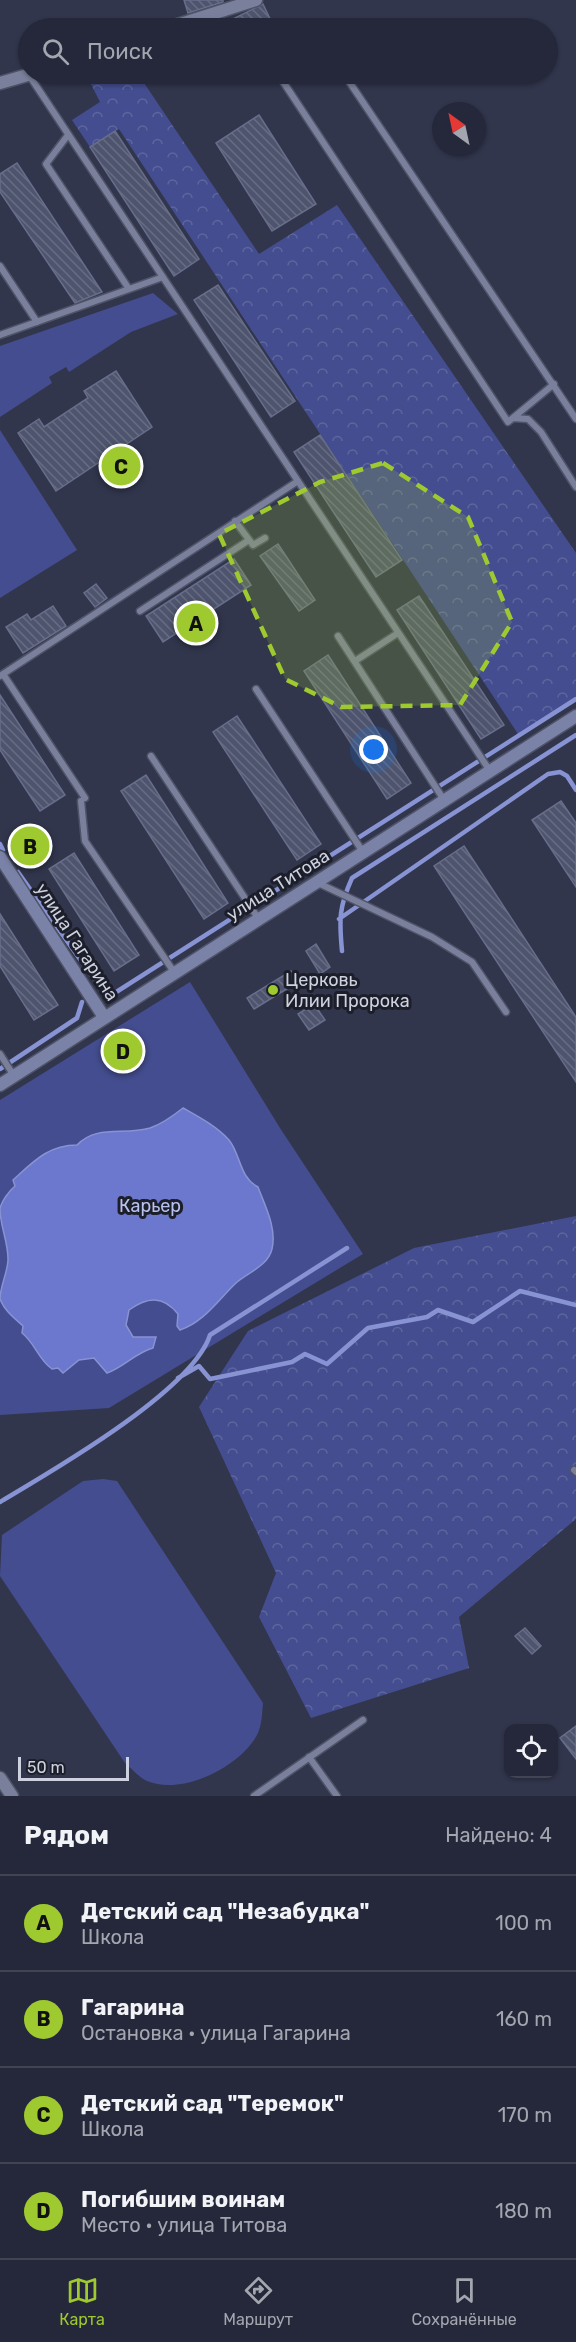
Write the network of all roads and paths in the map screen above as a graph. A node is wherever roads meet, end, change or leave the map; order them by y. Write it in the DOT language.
graph roads {
  1 [pos="254,0"];
  2 [pos="214,18"];
  3 [pos="18,78"];
  4 [pos="0,83"];
  5 [pos="36,84"];
  6 [pos="285,84"];
  7 [pos="351,84"];
  8 [pos="68,135"];
  9 [pos="0,266"];
  10 [pos="163,277"];
  11 [pos="129,290"];
  12 [pos="37,322"];
  13 [pos="0,334"];
  14 [pos="554,384"];
  15 [pos="513,418"];
  16 [pos="576,419"];
  17 [pos="298,481"];
  18 [pos="576,487"];
  19 [pos="235,521"];
  20 [pos="265,538"];
  21 [pos="249,540"];
  22 [pos="140,611"];
  23 [pos="398,633"];
  24 [pos="338,636"];
  25 [pos="354,661"];
  26 [pos="1,675"];
  27 [pos="256,689"];
  28 [pos="576,716"];
  29 [pos="152,756"];
  30 [pos="489,771"];
  31 [pos="444,800"];
  32 [pos="363,852"];
  33 [pos="2,863"];
  34 [pos="316,882"];
  35 [pos="258,918"];
  36 [pos="174,972"];
  37 [pos="506,1012"];
  38 [pos="104,1017"];
  39 [pos="0,1054"];
  40 [pos="14,1076"];
  41 [pos="0,1085"];
  42 [pos="363,1720"];
  43 [pos="309,1757"];
  44 [pos="0,1778"];
  45 [pos="12,1796"];
  46 [pos="254,1796"];
  47 [pos="337,1796"];
  1 -- 2 [label="street"];
  3 -- 4 [label="street"];
  5 -- 8 [label="lane"];
  6 -- 15 [label="lane"];
  7 -- 14 [label="lane"];
  8 -- 10 [label="lane"];
  8 -- 11 [label="lane"];
  9 -- 12 [label="lane"];
  10 -- 11 [label="lane"];
  10 -- 17 [label="lane"];
  11 -- 12 [label="lane"];
  12 -- 13 [label="lane"];
  14 -- 15 [label="lane"];
  14 -- 16 [label="lane"];
  15 -- 18 [label="lane"];
  17 -- 19 [label="lane"];
  17 -- 23 [label="lane"];
  19 -- 21 [label="lane"];
  19 -- 26 [label="lane"];
  20 -- 21 [label="lane"];
  21 -- 22 [label="lane"];
  23 -- 25 [label="lane"];
  23 -- 30 [label="lane"];
  24 -- 25 [label="lane"];
  25 -- 31 [label="lane"];
  26 -- 36 [label="lane"];
  27 -- 32 [label="lane"];
  28 -- 30 [label="street, улица Титова"];
  29 -- 35 [label="lane"];
  30 -- 31 [label="street, улица Титова"];
  31 -- 32 [label="street, улица Титова"];
  32 -- 34 [label="street, улица Титова"];
  33 -- 38 [label="street, улица Гагарина"];
  34 -- 35 [label="street, улица Титова"];
  34 -- 37 [label="lane"];
  35 -- 36 [label="street, улица Титова"];
  36 -- 38 [label="street, улица Титова"];
  38 -- 40 [label="street, улица Титова"];
  39 -- 40 [label="lane"];
  40 -- 41 [label="street, улица Титова"];
  42 -- 43 [label="lane"];
  43 -- 46 [label="lane"];
  43 -- 47 [label="lane"];
  44 -- 45 [label="street"];
}
